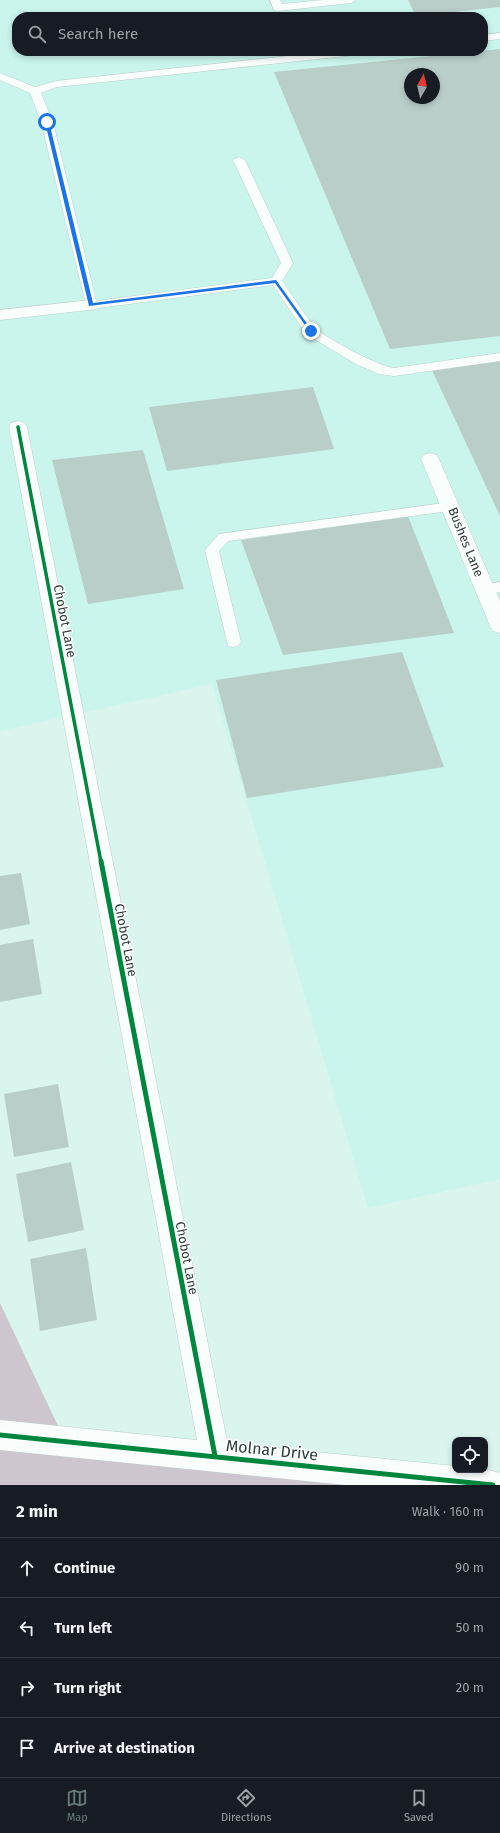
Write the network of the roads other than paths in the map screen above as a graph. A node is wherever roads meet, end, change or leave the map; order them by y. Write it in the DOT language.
graph roads {
  1 [pos="275,0"];
  2 [pos="351,0"];
  3 [pos="500,36"];
  4 [pos="488,37"];
  5 [pos="317,56"];
  6 [pos="0,76"];
  7 [pos="36,91"];
  8 [pos="239,160"];
  9 [pos="276,281"];
  10 [pos="91,305"];
  11 [pos="0,315"];
  12 [pos="500,357"];
  13 [pos="18,427"];
  14 [pos="430,459"];
  15 [pos="451,507"];
  16 [pos="492,588"];
  17 [pos="500,626"];
  18 [pos="233,642"];
  19 [pos="0,1435"];
  20 [pos="215,1456"];
  21 [pos="493,1485"];
  1 -- 2 [label="lane"];
  3 -- 4 [label="lane"];
  5 -- 7 [label="lane"];
  6 -- 7 [label="lane"];
  7 -- 10 [label="lane"];
  8 -- 9 [label="lane"];
  9 -- 10 [label="lane"];
  9 -- 12 [label="lane"];
  10 -- 11 [label="street"];
  13 -- 20 [label="street, Chobot Lane"];
  14 -- 15 [label="street, Bushes Lane"];
  15 -- 16 [label="street, Bushes Lane"];
  15 -- 18 [label="lane"];
  16 -- 17 [label="street, Bushes Lane"];
  19 -- 20 [label="street, Molnar Drive"];
  20 -- 21 [label="street, Molnar Drive"];
}
